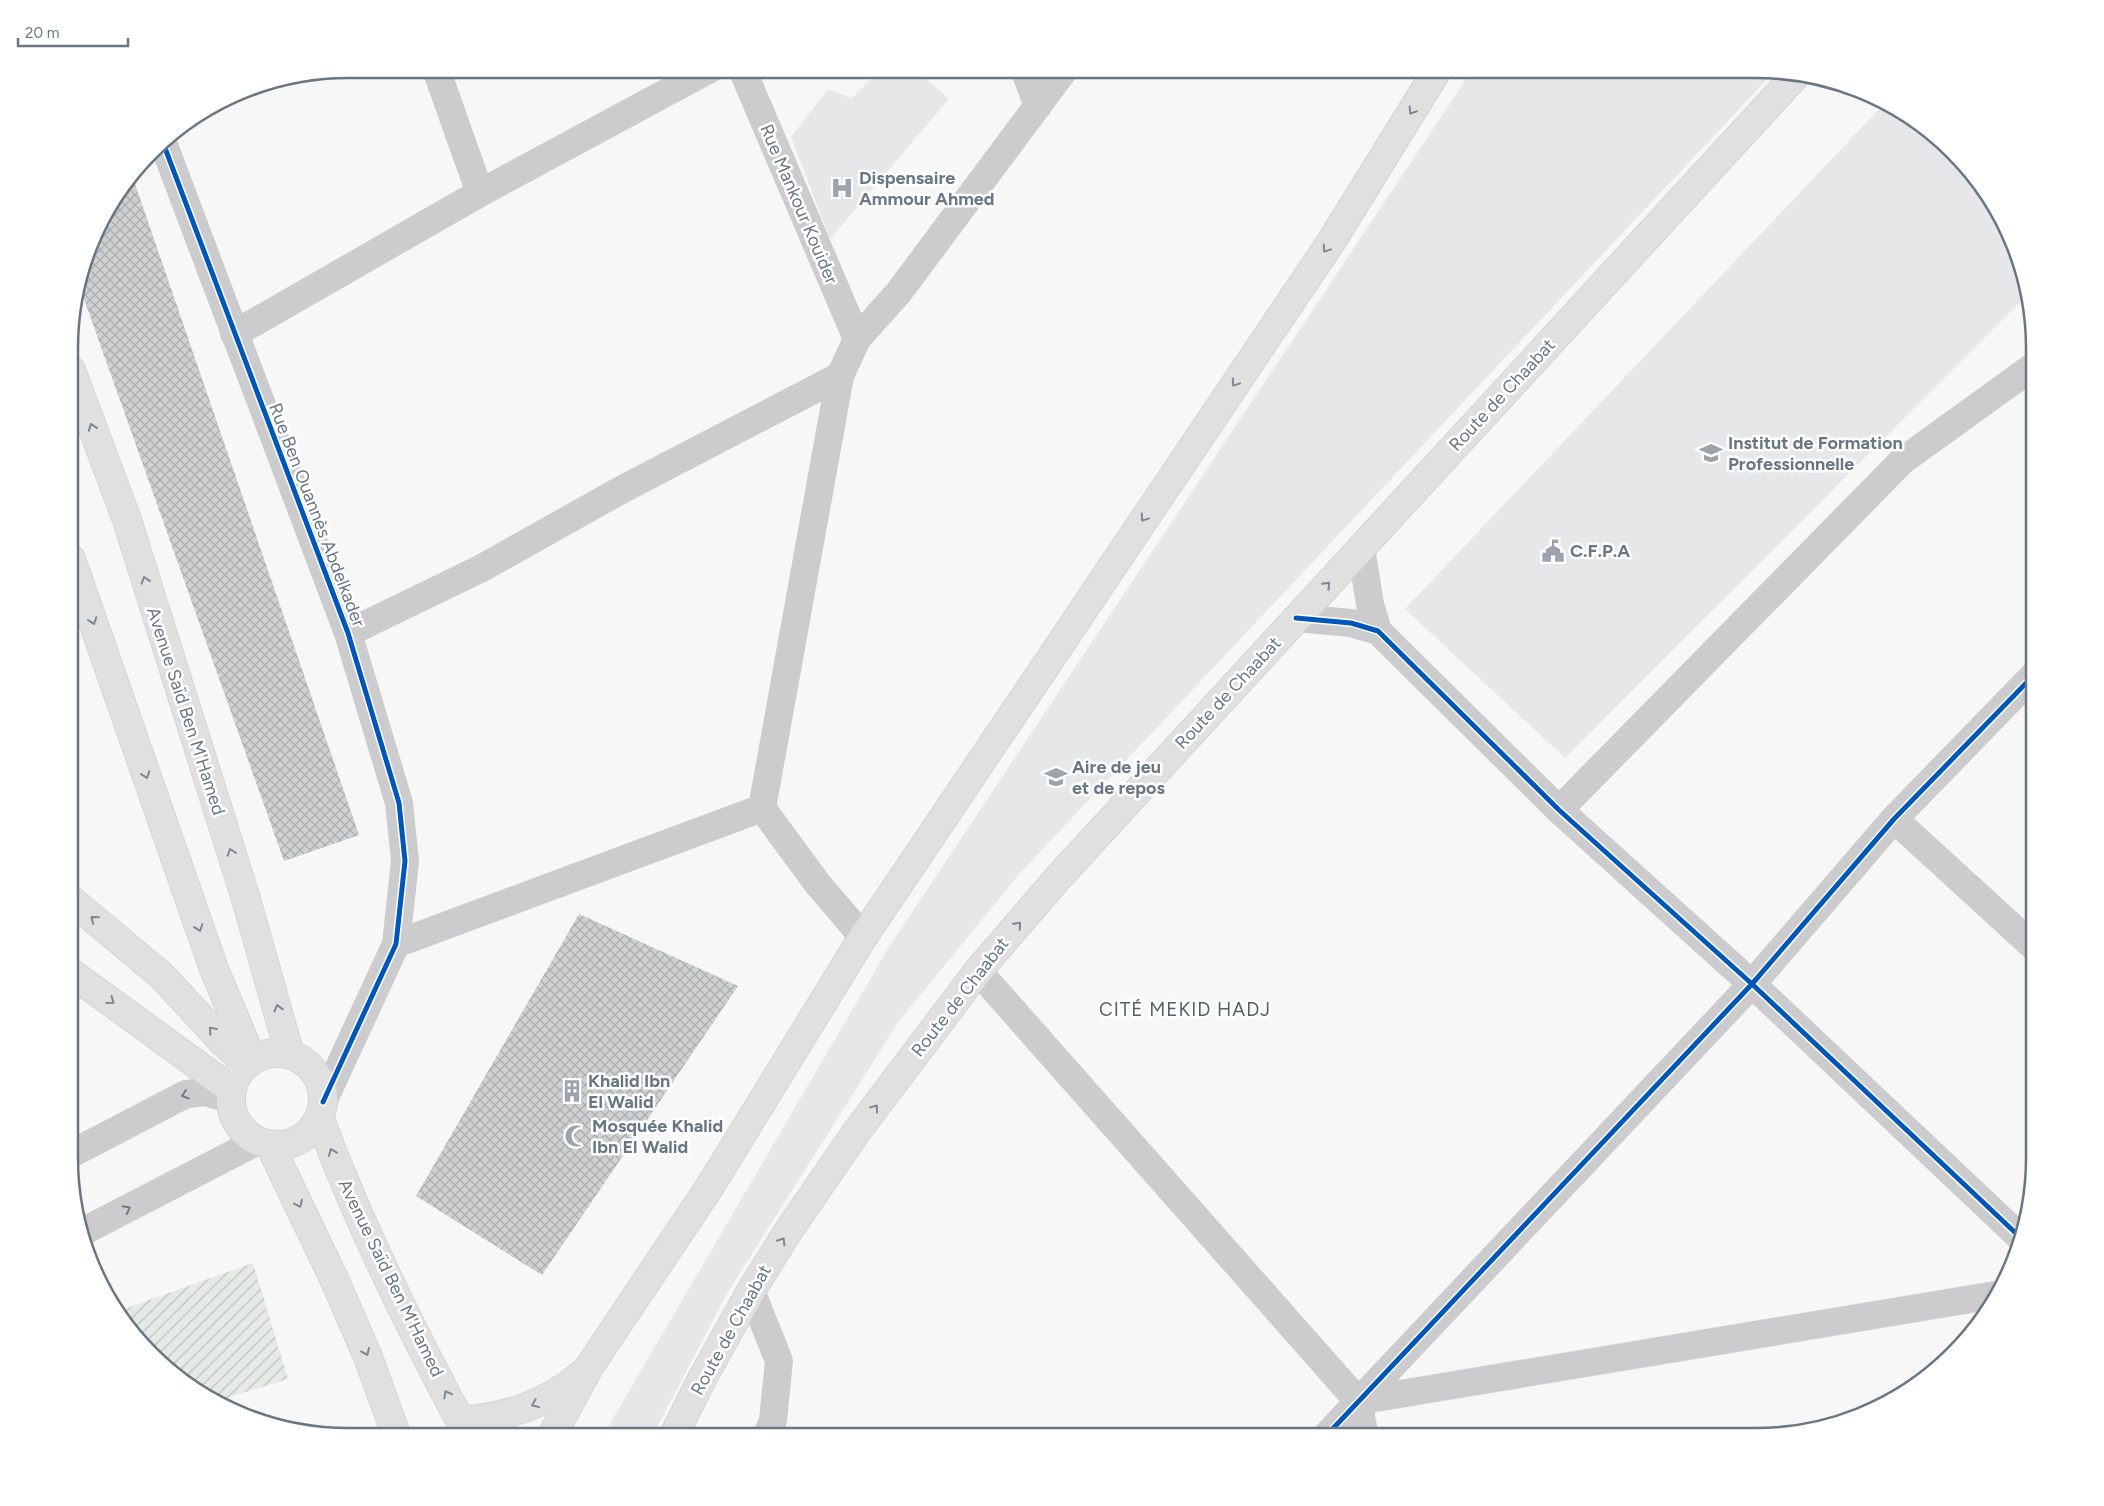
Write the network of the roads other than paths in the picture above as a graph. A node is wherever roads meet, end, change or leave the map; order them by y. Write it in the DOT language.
graph roads {
  1 [pos="439,77"];
  2 [pos="695,77"];
  3 [pos="745,77"];
  4 [pos="1027,77"];
  5 [pos="1059,77"];
  6 [pos="1433,77"];
  7 [pos="1792,80"];
  8 [pos="1038,106"];
  9 [pos="165,149"];
  10 [pos="480,193"];
  11 [pos="234,334"];
  12 [pos="858,339"];
  13 [pos="2026,371"];
  14 [pos="840,376"];
  15 [pos="77,386"];
  16 [pos="1361,548"];
  17 [pos="77,576"];
  18 [pos="1296,618"];
  19 [pos="1378,631"];
  20 [pos="348,632"];
  21 [pos="2026,683"];
  22 [pos="762,808"];
  23 [pos="1558,810"];
  24 [pos="1894,819"];
  25 [pos="77,905"];
  26 [pos="863,937"];
  27 [pos="2026,940"];
  28 [pos="396,944"];
  29 [pos="978,971"];
  30 [pos="77,978"];
  31 [pos="1752,984"];
  32 [pos="290,1055"];
  33 [pos="250,1062"];
  34 [pos="232,1095"];
  35 [pos="321,1110"];
  36 [pos="264,1143"];
  37 [pos="77,1151"];
  38 [pos="87,1229"];
  39 [pos="2016,1233"];
  40 [pos="751,1291"];
  41 [pos="1988,1296"];
  42 [pos="590,1367"];
  43 [pos="1358,1401"];
  44 [pos="394,1428"];
  45 [pos="464,1428"];
  46 [pos="467,1428"];
  47 [pos="556,1428"];
  48 [pos="678,1428"];
  49 [pos="770,1428"];
  50 [pos="1333,1428"];
  51 [pos="1363,1428"];
  1 -- 10 [label="street"];
  2 -- 10 [label="street"];
  3 -- 12 [label="street, Rue Mankour Kouider"];
  4 -- 8 [label="street"];
  5 -- 8 [label="street"];
  6 -- 26 [label="main road, one-way"];
  7 -- 16 [label="main road, Route de Chaabat"];
  8 -- 12 [label="street"];
  9 -- 11 [label="street, Rue Ben Ouannès Abdelkader"];
  10 -- 11 [label="street"];
  11 -- 20 [label="street, Rue Ben Ouannès Abdelkader"];
  12 -- 14 [label="street"];
  13 -- 23 [label="street"];
  14 -- 20 [label="street"];
  14 -- 22 [label="street"];
  32 -- 15 [label="main road, Avenue Saïd Ben M'Hamed, one-way"];
  18 -- 16 [label="main road, Route de Chaabat, one-way"];
  16 -- 19 [label="street"];
  17 -- 33 [label="main road, one-way"];
  18 -- 19 [label="street"];
  29 -- 18 [label="main road, Route de Chaabat, one-way"];
  19 -- 23 [label="street"];
  20 -- 28 [label="street, Rue Ben Ouannès Abdelkader"];
  21 -- 24 [label="street"];
  22 -- 26 [label="street"];
  22 -- 28 [label="street"];
  23 -- 31 [label="street"];
  24 -- 27 [label="street"];
  24 -- 31 [label="street"];
  33 -- 25 [label="main road, one-way"];
  26 -- 42 [label="main road"];
  28 -- 35 [label="street, Rue Ben Ouannès Abdelkader"];
  40 -- 29 [label="main road, Route de Chaabat, one-way"];
  29 -- 43 [label="street"];
  30 -- 34 [label="main road, one-way"];
  31 -- 39 [label="street"];
  31 -- 43 [label="street"];
  32 -- 33 [label="main road"];
  32 -- 35 [label="main road"];
  33 -- 34 [label="main road"];
  34 -- 36 [label="main road"];
  34 -- 37 [label="street, one-way"];
  35 -- 36 [label="main road"];
  45 -- 35 [label="main road, Avenue Saïd Ben M'Hamed, one-way"];
  38 -- 36 [label="street, one-way"];
  36 -- 44 [label="main road, one-way"];
  40 -- 48 [label="main road, Route de Chaabat"];
  40 -- 49 [label="street"];
  41 -- 43 [label="street"];
  42 -- 46 [label="main road, one-way"];
  42 -- 47 [label="main road"];
  43 -- 50 [label="street"];
  43 -- 51 [label="street"];
}
